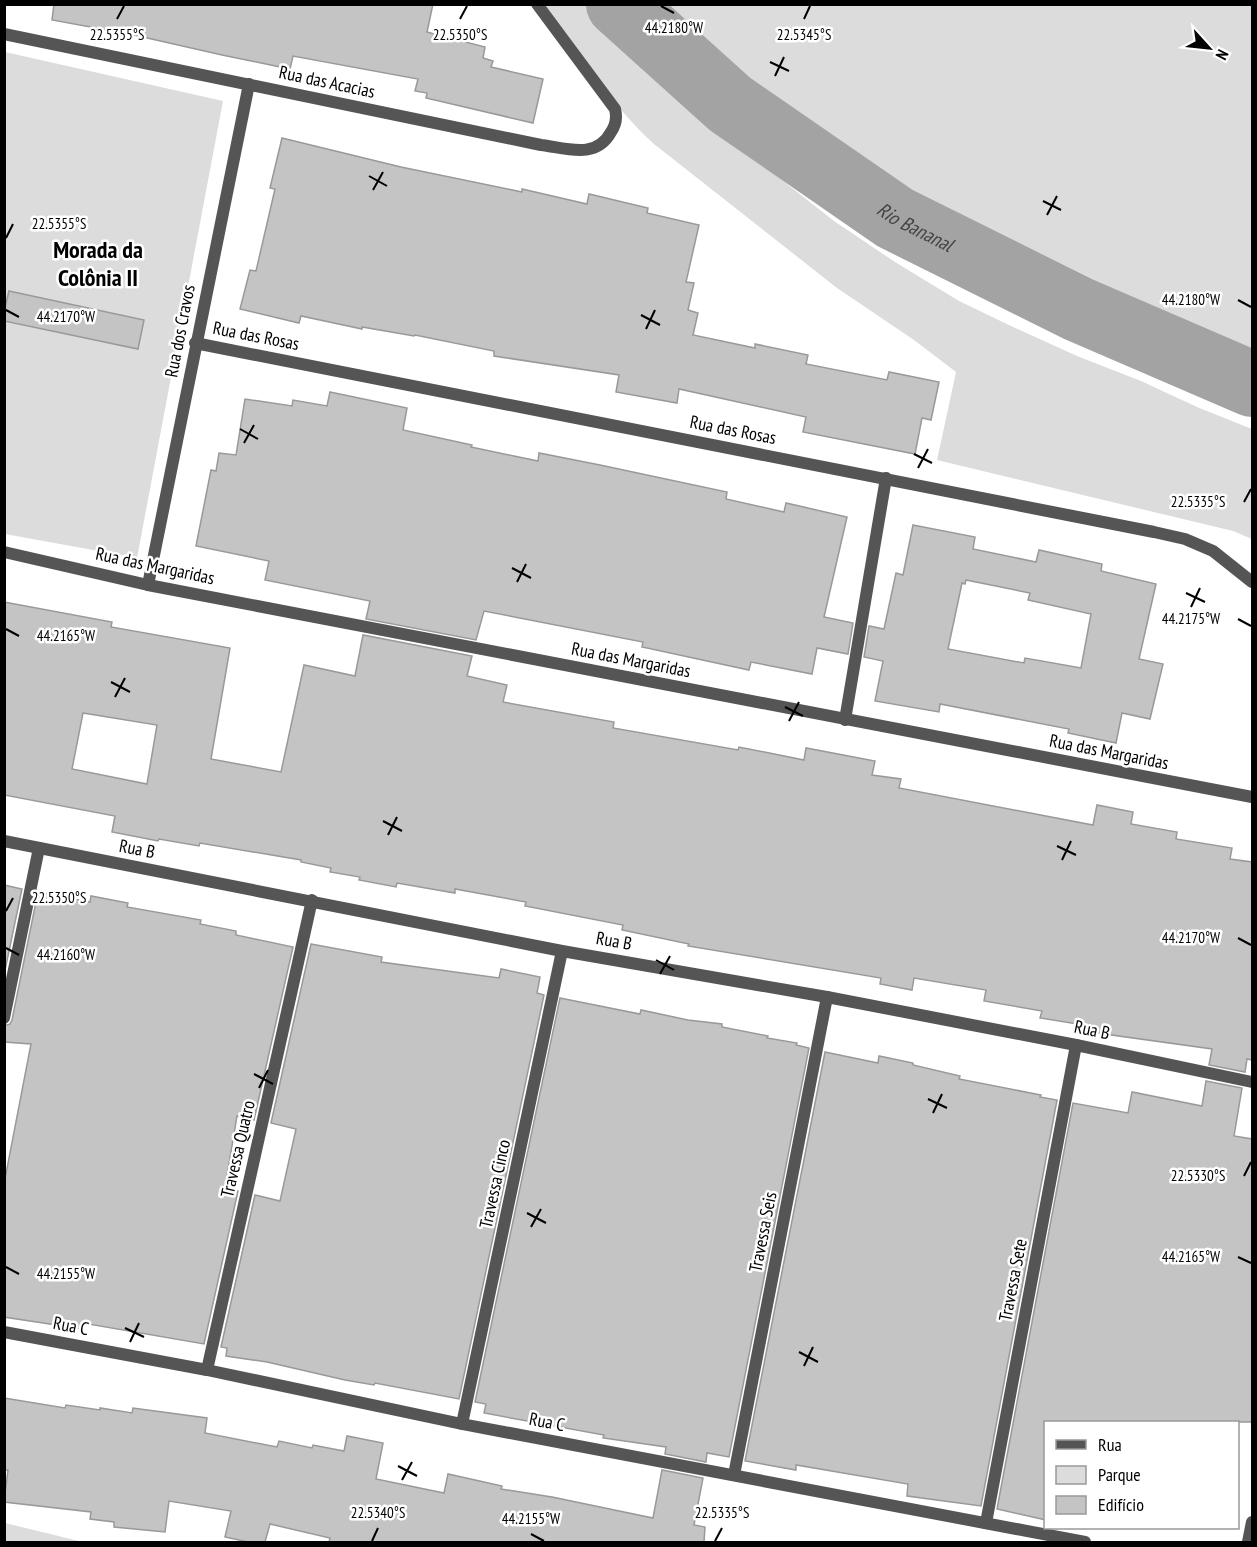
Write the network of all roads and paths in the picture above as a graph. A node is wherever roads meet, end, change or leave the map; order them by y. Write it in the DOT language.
graph roads {
  1 [pos="537,4"];
  2 [pos="4,34"];
  3 [pos="249,84"];
  4 [pos="195,343"];
  5 [pos="886,478"];
  6 [pos="4,552"];
  7 [pos="1252,582"];
  8 [pos="148,585"];
  9 [pos="845,720"];
  10 [pos="1252,797"];
  11 [pos="4,841"];
  12 [pos="39,848"];
  13 [pos="312,900"];
  14 [pos="562,951"];
  15 [pos="827,997"];
  16 [pos="4,1018"];
  17 [pos="1076,1044"];
  18 [pos="1252,1082"];
  19 [pos="4,1332"];
  20 [pos="207,1370"];
  21 [pos="462,1424"];
  22 [pos="734,1475"];
  23 [pos="1252,1522"];
  24 [pos="986,1523"];
  25 [pos="1085,1542"];
  26 [pos="1248,1542"];
  1 -- 3 [label="street, Rua das Acacias"];
  2 -- 3 [label="street, Rua das Acacias"];
  3 -- 4 [label="street, Rua dos Cravos"];
  4 -- 5 [label="street, Rua das Rosas"];
  4 -- 8 [label="street, Rua dos Cravos"];
  5 -- 7 [label="street, Rua das Rosas"];
  5 -- 9 [label="street"];
  6 -- 8 [label="street, Rua das Margaridas"];
  8 -- 9 [label="street, Rua das Margaridas"];
  9 -- 10 [label="street, Rua das Margaridas"];
  11 -- 12 [label="street, Rua B"];
  12 -- 13 [label="street, Rua B"];
  12 -- 16 [label="street"];
  13 -- 14 [label="street, Rua B"];
  13 -- 20 [label="street, Travessa Quatro"];
  14 -- 15 [label="street, Rua B"];
  14 -- 21 [label="street, Travessa Cinco"];
  15 -- 17 [label="street, Rua B"];
  15 -- 22 [label="street, Travessa Seis"];
  17 -- 18 [label="street, Rua B"];
  17 -- 24 [label="street, Travessa Sete"];
  19 -- 20 [label="street, Rua C"];
  20 -- 21 [label="street, Rua C"];
  21 -- 22 [label="street, Rua C"];
  22 -- 24 [label="street, Rua C"];
  23 -- 26 [label="street"];
  24 -- 25 [label="street, Rua C"];
}
